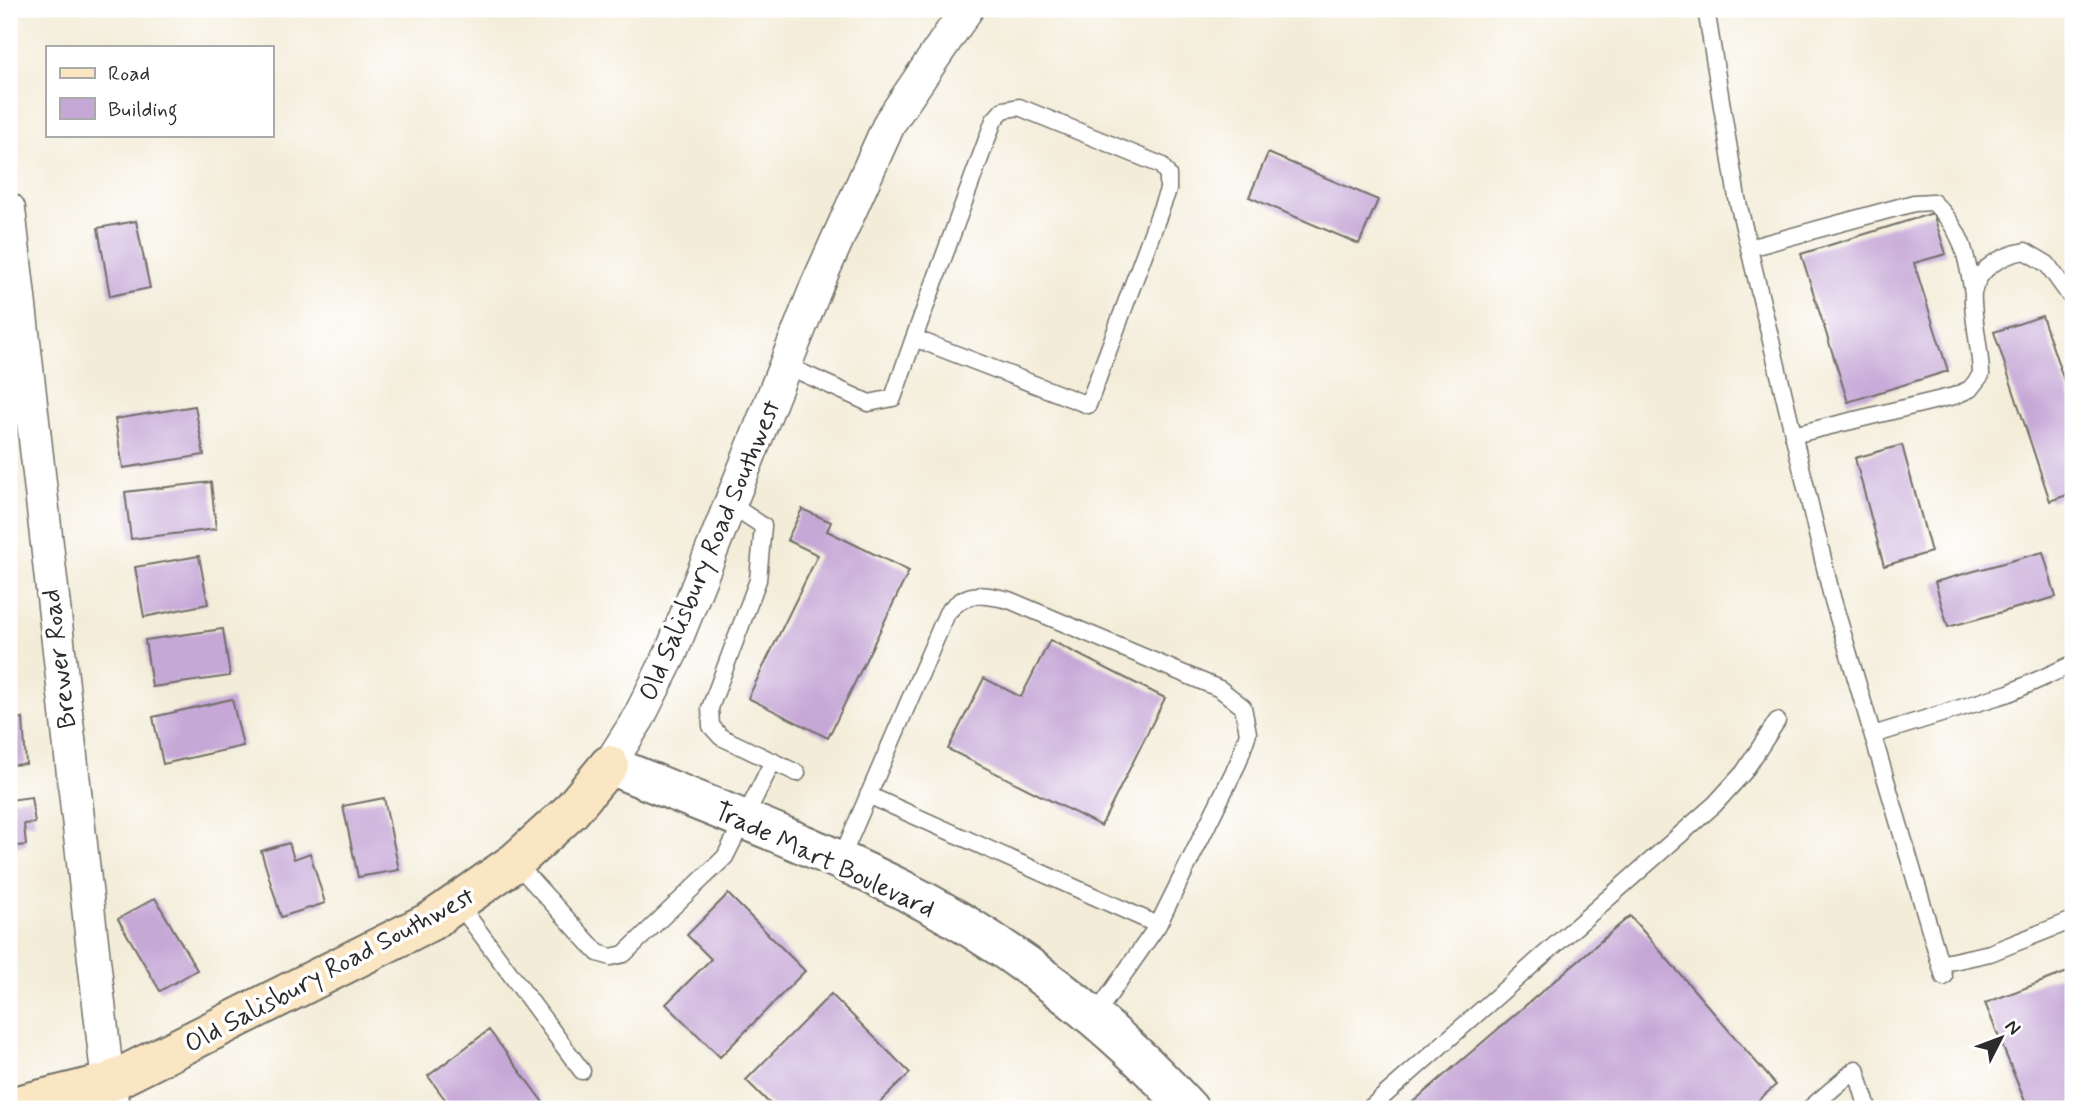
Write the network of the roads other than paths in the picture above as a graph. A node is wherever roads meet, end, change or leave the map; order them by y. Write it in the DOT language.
graph roads {
  1 [pos="967,9"];
  2 [pos="1706,9"];
  3 [pos="9,209"];
  4 [pos="1749,248"];
  5 [pos="1973,293"];
  6 [pos="2073,300"];
  7 [pos="914,338"];
  8 [pos="785,365"];
  9 [pos="1793,435"];
  10 [pos="730,505"];
  11 [pos="2073,664"];
  12 [pos="1777,721"];
  13 [pos="1872,735"];
  14 [pos="773,761"];
  15 [pos="609,765"];
  16 [pos="797,773"];
  17 [pos="868,795"];
  18 [pos="743,820"];
  19 [pos="839,861"];
  20 [pos="516,862"];
  21 [pos="458,903"];
  22 [pos="2073,920"];
  23 [pos="1158,925"];
  24 [pos="1093,1018"];
  25 [pos="582,1071"];
  26 [pos="108,1096"];
  27 [pos="9,1107"];
  28 [pos="1189,1109"];
  29 [pos="1369,1109"];
  30 [pos="1809,1109"];
  31 [pos="1868,1109"];
  1 -- 8 [label="street, Old Salisbury Road Southwest"];
  2 -- 4 [label="lane"];
  3 -- 26 [label="street, Brewer Road"];
  4 -- 5 [label="lane"];
  4 -- 9 [label="lane"];
  5 -- 6 [label="lane"];
  5 -- 9 [label="lane"];
  7 -- 7 [label="lane"];
  7 -- 8 [label="lane"];
  8 -- 10 [label="street, Old Salisbury Road Southwest"];
  9 -- 13 [label="lane"];
  10 -- 14 [label="lane"];
  10 -- 15 [label="street, Old Salisbury Road Southwest"];
  11 -- 13 [label="lane"];
  12 -- 29 [label="lane"];
  13 -- 22 [label="lane"];
  14 -- 16 [label="lane"];
  14 -- 18 [label="lane"];
  15 -- 18 [label="street, Trade Mart Boulevard"];
  15 -- 20 [label="main road, Old Salisbury Road Southwest"];
  17 -- 19 [label="lane"];
  17 -- 23 [label="lane"];
  17 -- 23 [label="lane"];
  18 -- 19 [label="street, Trade Mart Boulevard"];
  18 -- 20 [label="lane"];
  19 -- 24 [label="street, Trade Mart Boulevard"];
  20 -- 21 [label="main road, Old Salisbury Road Southwest"];
  21 -- 25 [label="lane"];
  21 -- 26 [label="main road, Old Salisbury Road Southwest"];
  23 -- 24 [label="lane"];
  24 -- 28 [label="street, Trade Mart Boulevard"];
  26 -- 27 [label="main road, Old Salisbury Road Southwest"];
  30 -- 31 [label="lane"];
}
